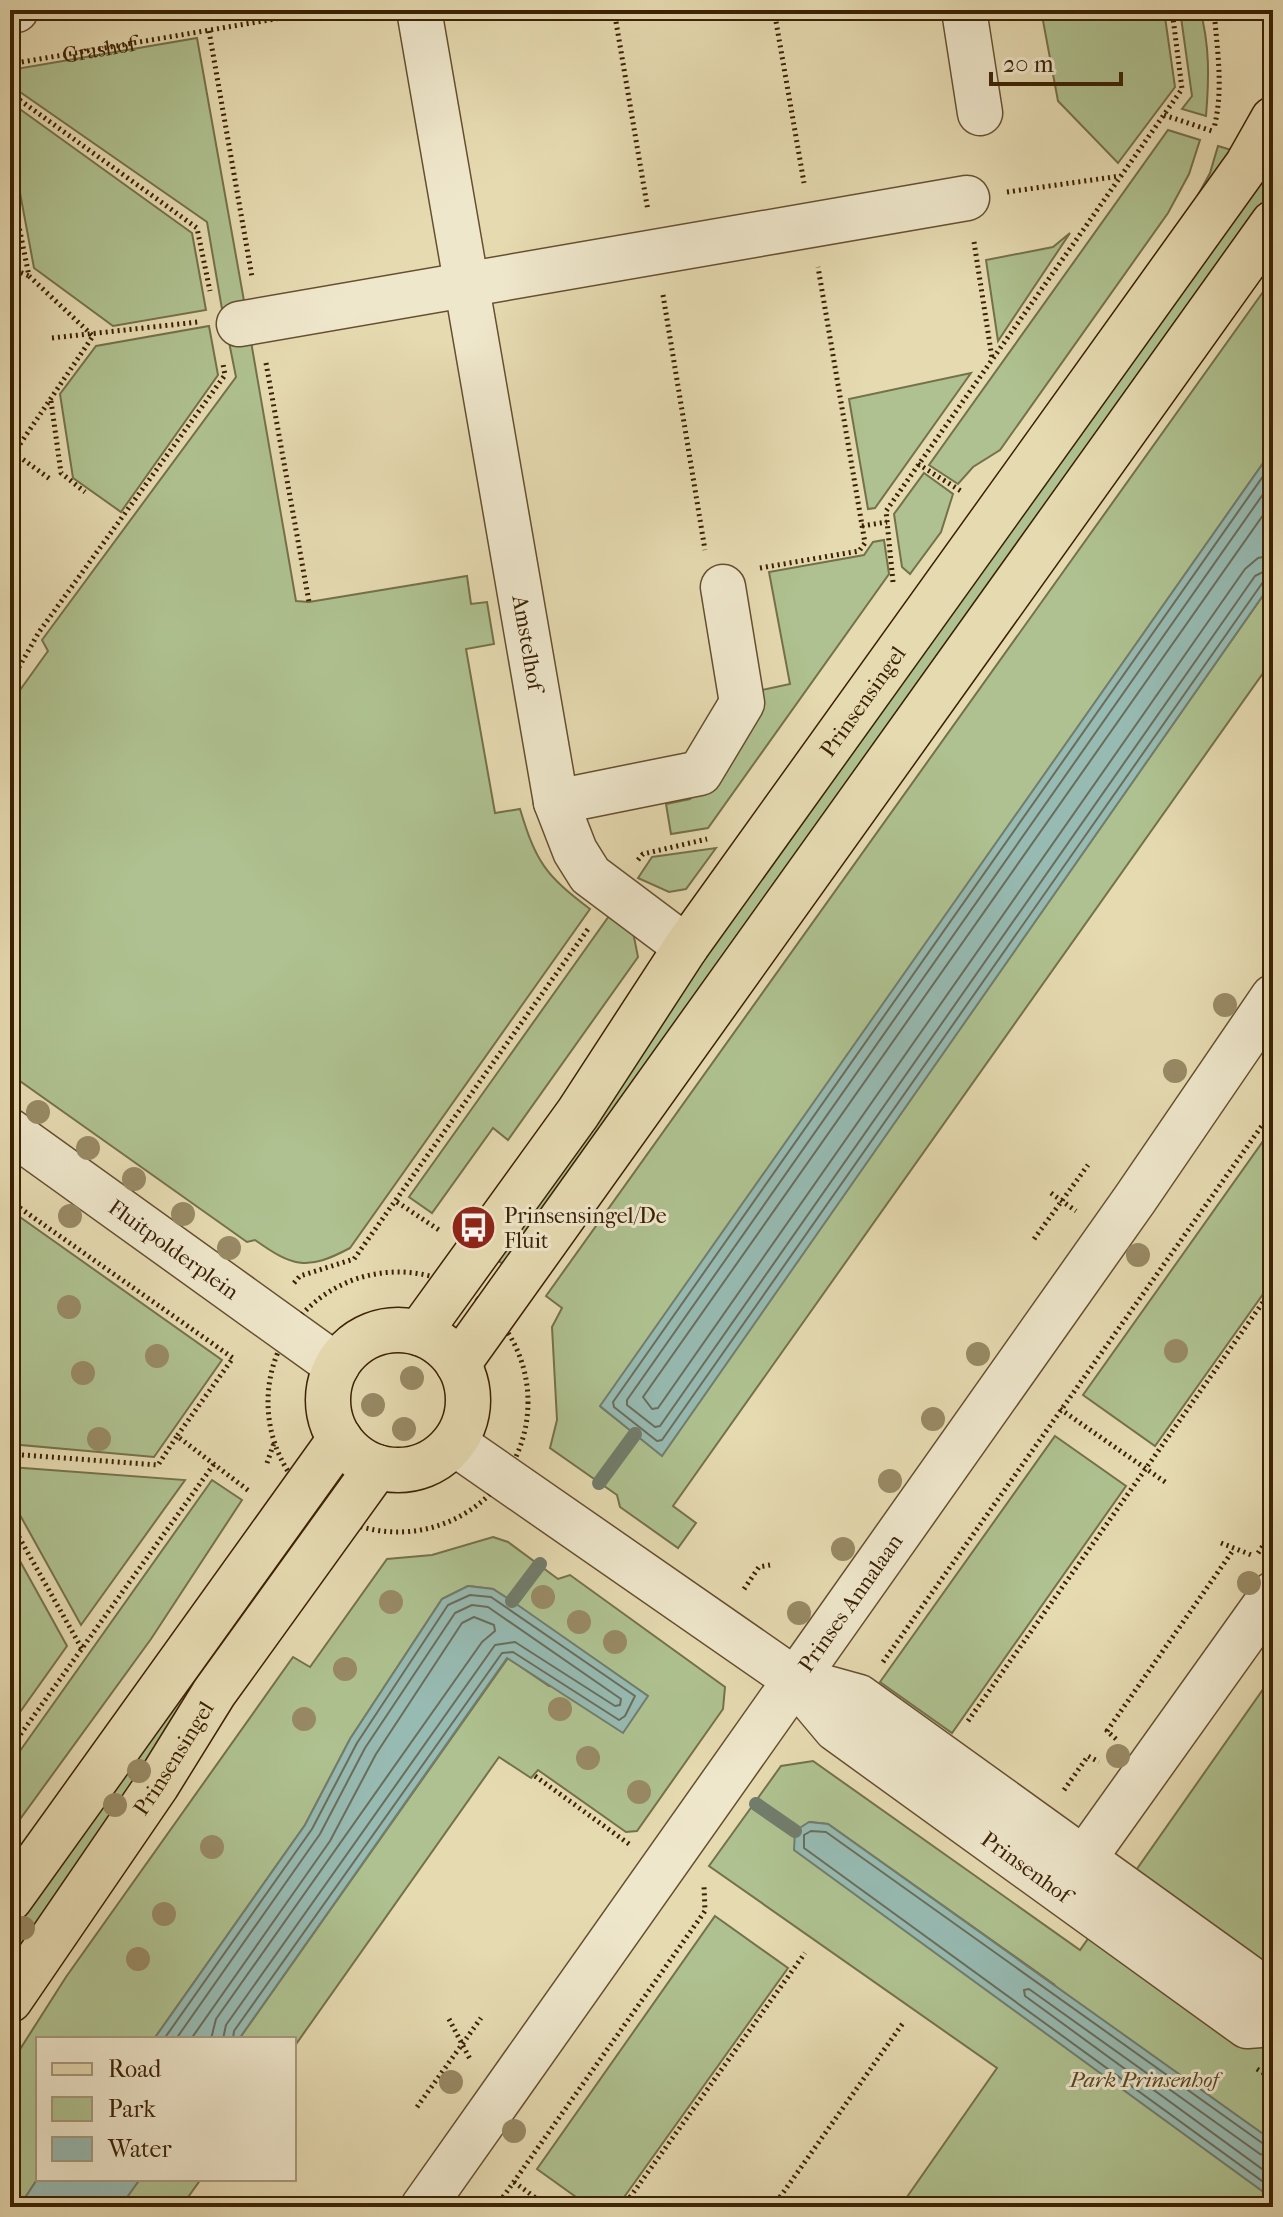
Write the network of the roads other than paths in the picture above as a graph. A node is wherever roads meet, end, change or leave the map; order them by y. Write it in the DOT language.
graph roads {
  1 [pos="419,10"];
  2 [pos="964,10"];
  3 [pos="980,113"];
  4 [pos="1273,119"];
  5 [pos="967,198"];
  6 [pos="1273,223"];
  7 [pos="467,285"];
  8 [pos="226,335"];
  9 [pos="723,587"];
  10 [pos="556,802"];
  11 [pos="686,947"];
  12 [pos="1273,997"];
  13 [pos="10,1131"];
  14 [pos="419,1333"];
  15 [pos="458,1364"];
  16 [pos="337,1366"];
  17 [pos="340,1439"];
  18 [pos="454,1443"];
  19 [pos="377,1467"];
  20 [pos="1264,1571"];
  21 [pos="794,1679"];
  22 [pos="1072,1875"];
  23 [pos="10,1899"];
  24 [pos="1273,1995"];
  25 [pos="10,2000"];
  26 [pos="1273,2024"];
  27 [pos="423,2207"];
  1 -- 7 [label="street, Amstelhof"];
  2 -- 3 [label="street"];
  4 -- 11 [label="main road, Prinsensingel"];
  5 -- 7 [label="street"];
  6 -- 15 [label="main road"];
  7 -- 8 [label="street"];
  7 -- 10 [label="street, Amstelhof"];
  9 -- 10 [label="street"];
  10 -- 11 [label="street, Amstelhof"];
  11 -- 14 [label="main road, Prinsensingel"];
  12 -- 21 [label="street, Prinses Annalaan"];
  13 -- 16 [label="street, Fluitpolderplein"];
  14 -- 15 [label="main road"];
  14 -- 16 [label="main road"];
  15 -- 18 [label="main road"];
  16 -- 17 [label="main road"];
  17 -- 19 [label="main road"];
  17 -- 23 [label="main road, Prinsensingel"];
  18 -- 19 [label="main road"];
  18 -- 21 [label="street, Prinsenhof"];
  19 -- 25 [label="main road, Prinsensingel"];
  20 -- 22 [label="street"];
  21 -- 22 [label="street, Prinsenhof"];
  21 -- 27 [label="street, Prinses Annalaan"];
  22 -- 24 [label="street, Prinsenhof"];
  22 -- 26 [label="street, Prinsenhof"];
}
